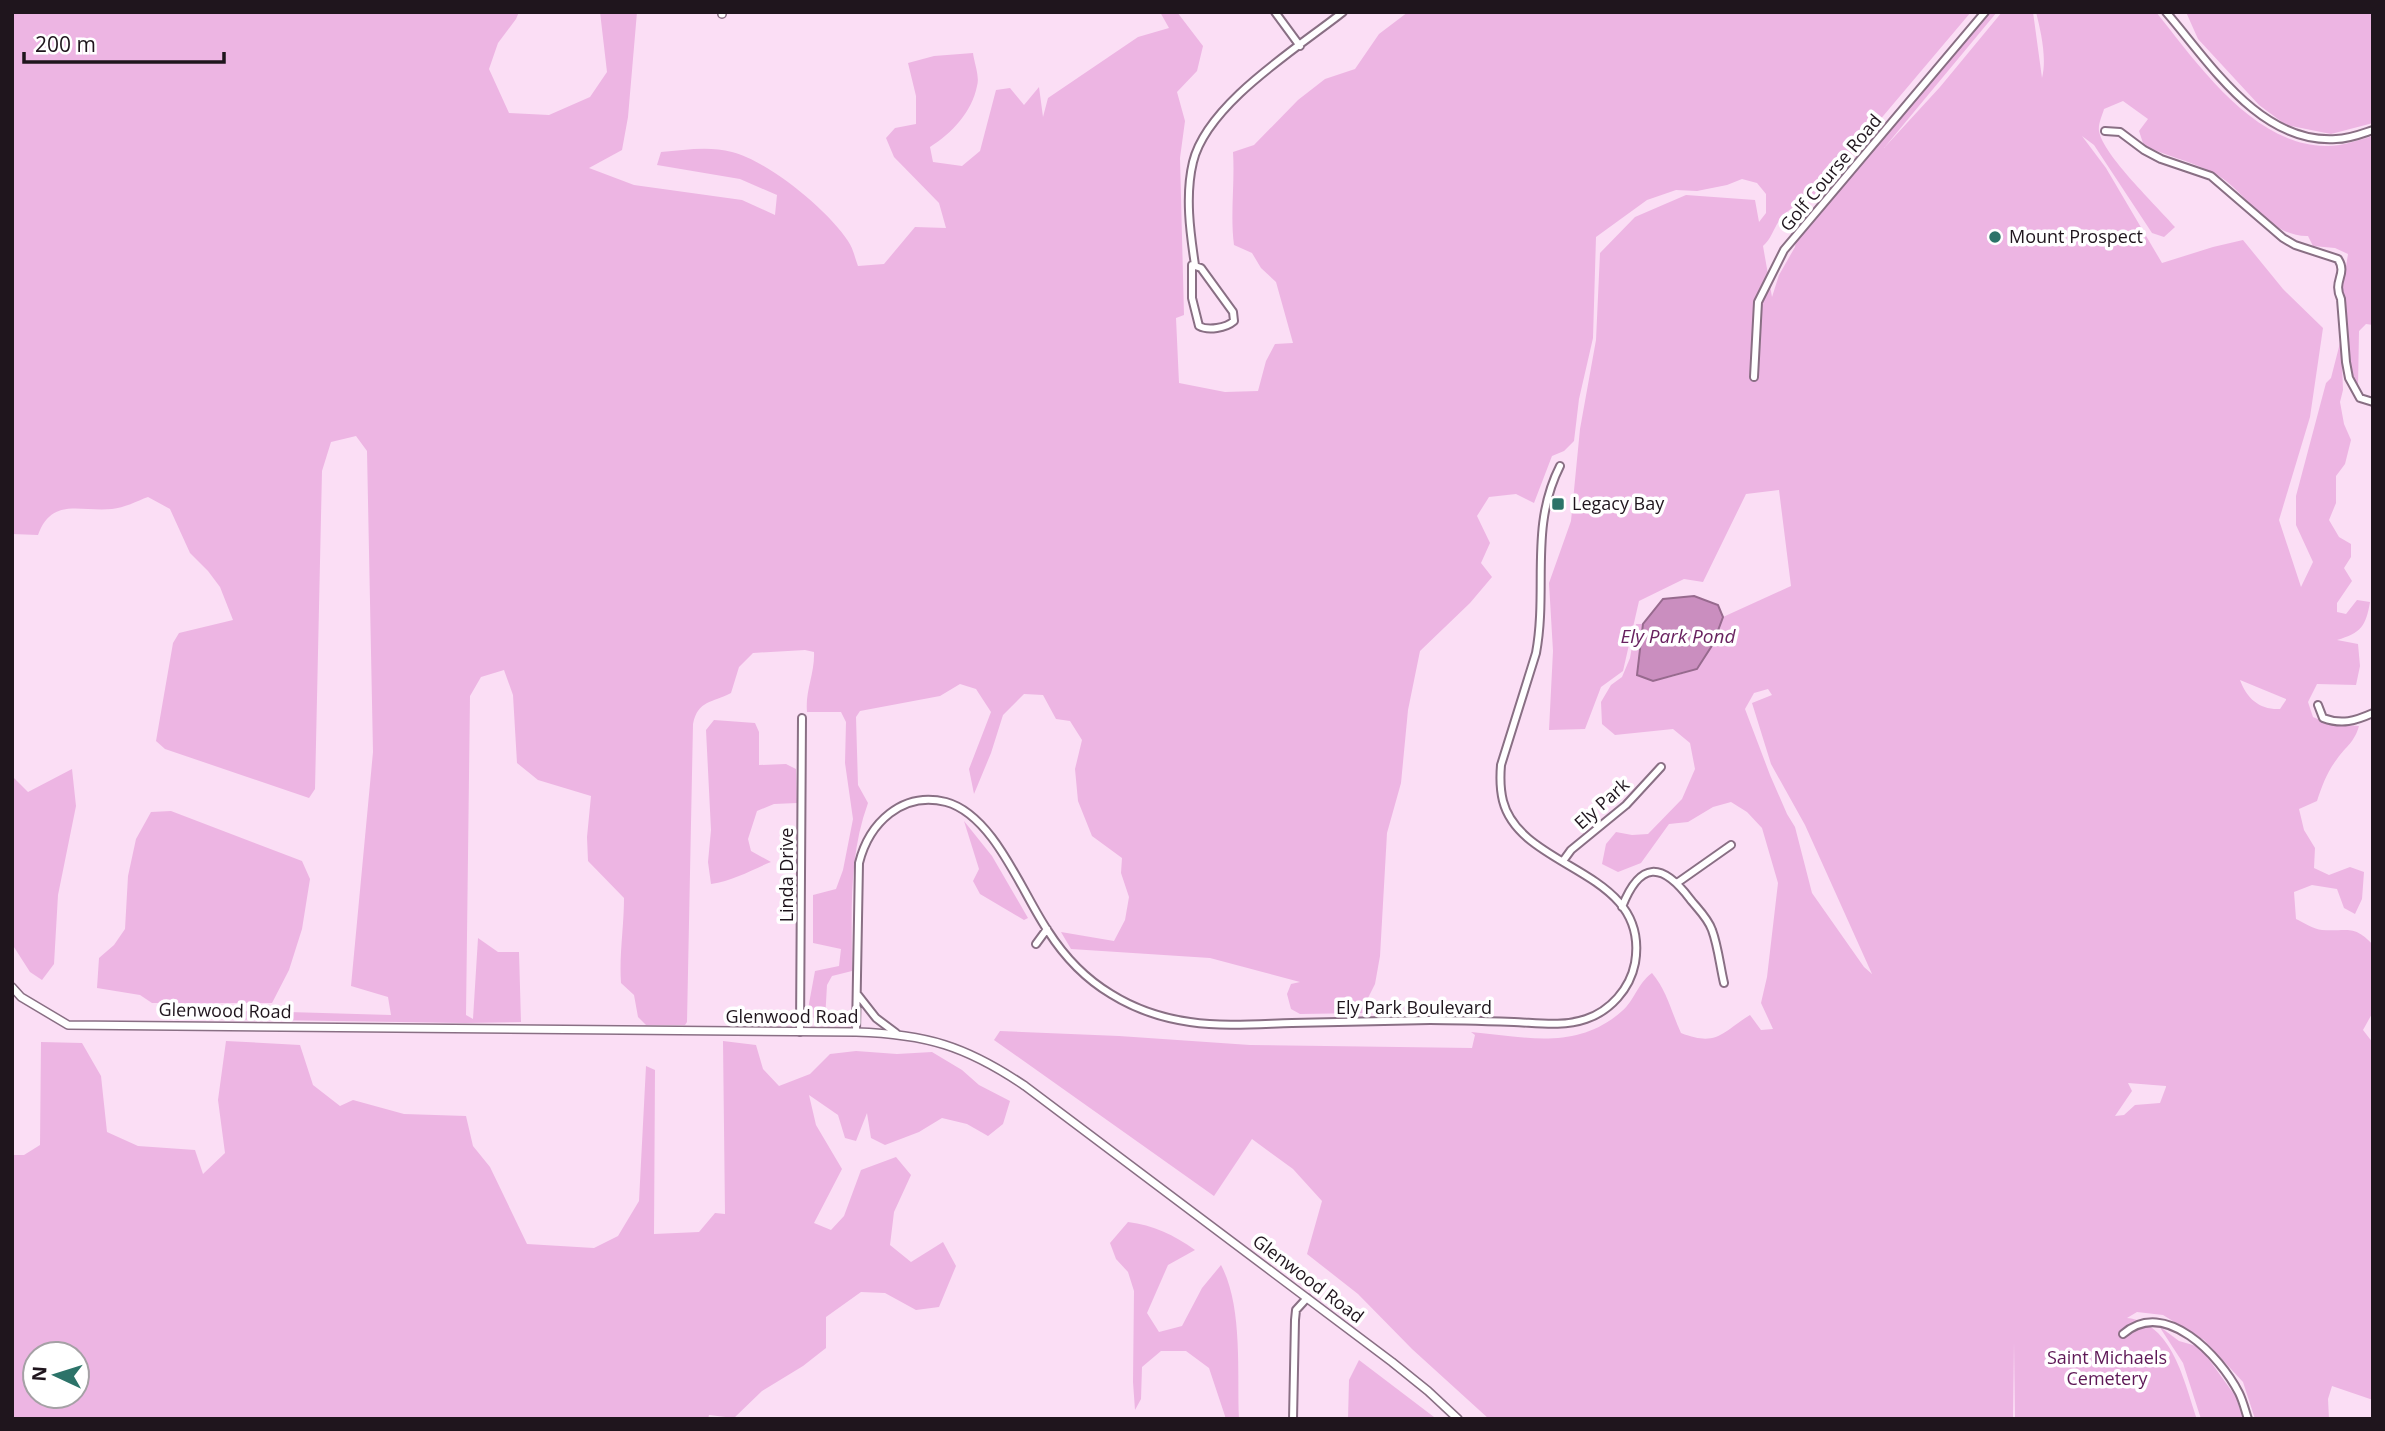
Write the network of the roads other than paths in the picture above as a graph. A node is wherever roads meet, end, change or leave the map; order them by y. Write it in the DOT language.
graph roads {
  1 [pos="1275,12"];
  2 [pos="1343,12"];
  3 [pos="1984,12"];
  4 [pos="2166,12"];
  5 [pos="1300,46"];
  6 [pos="2373,130"];
  7 [pos="2105,131"];
  8 [pos="1195,265"];
  9 [pos="1754,377"];
  10 [pos="2373,402"];
  11 [pos="1560,466"];
  12 [pos="2318,705"];
  13 [pos="2373,713"];
  14 [pos="802,718"];
  15 [pos="1661,767"];
  16 [pos="1731,845"];
  17 [pos="1563,861"];
  18 [pos="1678,883"];
  19 [pos="1622,907"];
  20 [pos="1047,929"];
  21 [pos="1035,944"];
  22 [pos="1724,983"];
  23 [pos="12,987"];
  24 [pos="858,994"];
  25 [pos="800,1032"];
  26 [pos="856,1032"];
  27 [pos="896,1033"];
  28 [pos="1307,1298"];
  29 [pos="2123,1334"];
  30 [pos="1293,1419"];
  31 [pos="1458,1419"];
  32 [pos="2248,1419"];
  1 -- 5 [label="street"];
  2 -- 5 [label="street"];
  3 -- 9 [label="street, Golf Course Road"];
  4 -- 6 [label="street"];
  5 -- 8 [label="street"];
  7 -- 10 [label="street"];
  8 -- 8 [label="street"];
  11 -- 17 [label="street, Ely Park Boulevard"];
  12 -- 13 [label="street"];
  14 -- 25 [label="street, Linda Drive"];
  15 -- 17 [label="street, Ely Park"];
  16 -- 18 [label="street"];
  17 -- 19 [label="street, Ely Park Boulevard"];
  18 -- 19 [label="street"];
  18 -- 22 [label="street"];
  19 -- 20 [label="street, Ely Park Boulevard"];
  20 -- 21 [label="street"];
  20 -- 24 [label="street, Ely Park Boulevard"];
  23 -- 25 [label="street, Glenwood Road"];
  24 -- 26 [label="street, Ely Park Boulevard"];
  24 -- 27 [label="street"];
  25 -- 26 [label="street, Glenwood Road"];
  26 -- 27 [label="street, Glenwood Road"];
  27 -- 28 [label="street, Glenwood Road"];
  28 -- 30 [label="street"];
  28 -- 31 [label="street, Glenwood Road"];
  29 -- 32 [label="street"];
}
